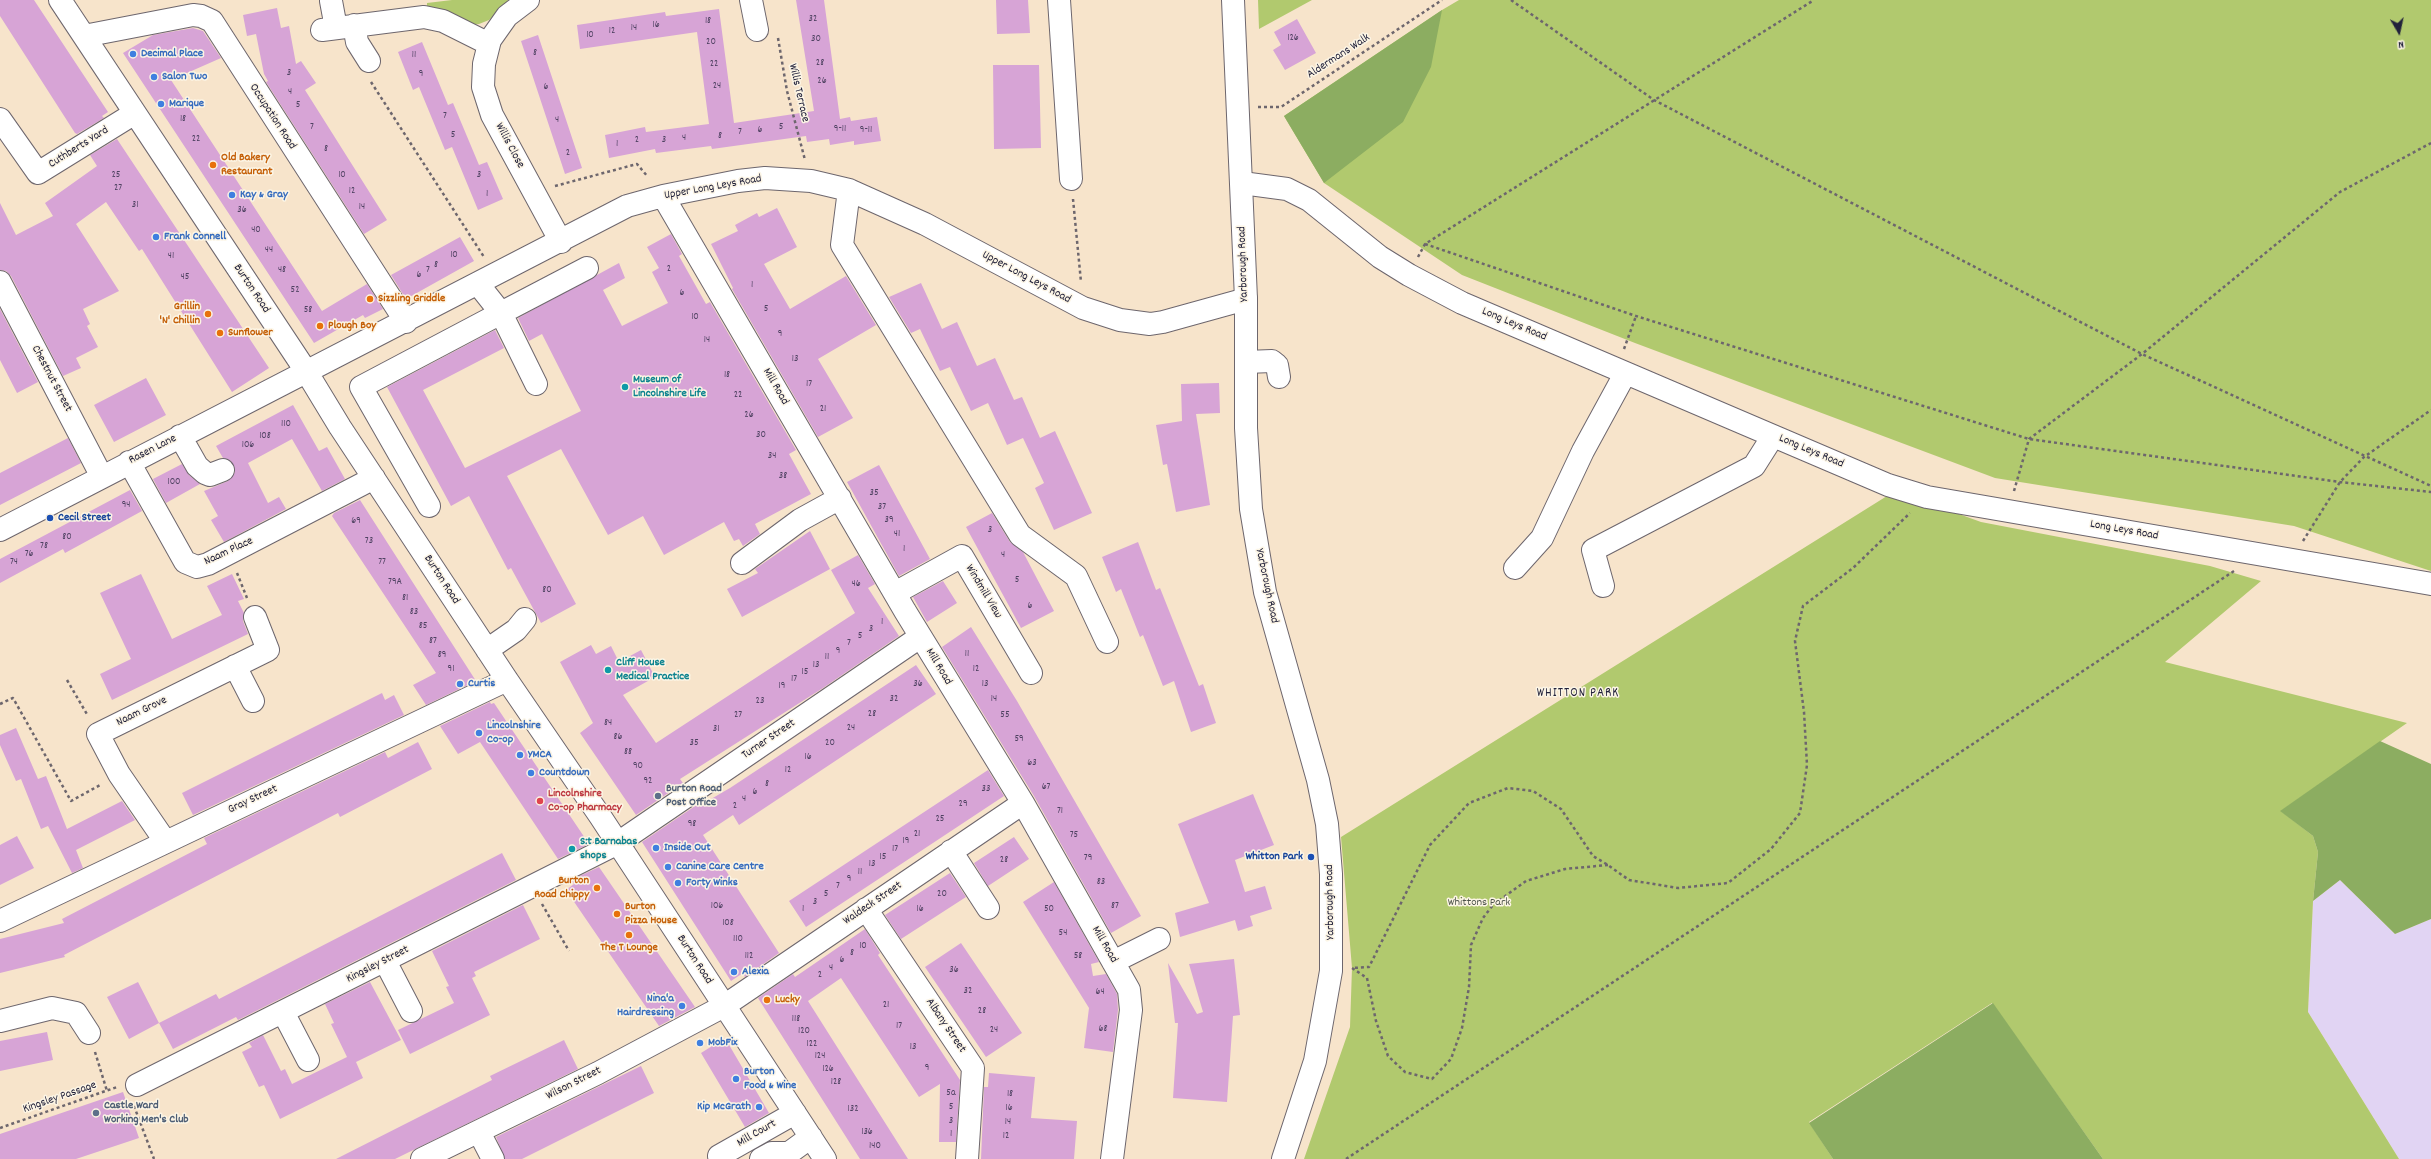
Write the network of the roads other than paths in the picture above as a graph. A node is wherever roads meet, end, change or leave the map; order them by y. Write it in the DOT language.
graph roads {
  1 [pos="60,0"];
  2 [pos="528,0"];
  3 [pos="751,0"];
  4 [pos="1059,0"];
  5 [pos="1233,0"];
  6 [pos="331,1"];
  7 [pos="337,28"];
  8 [pos="757,30"];
  9 [pos="84,36"];
  10 [pos="489,44"];
  11 [pos="370,61"];
  12 [pos="135,113"];
  13 [pos="0,119"];
  14 [pos="1071,179"];
  15 [pos="1242,183"];
  16 [pos="849,190"];
  17 [pos="663,196"];
  18 [pos="561,242"];
  19 [pos="587,268"];
  20 [pos="487,280"];
  21 [pos="0,282"];
  22 [pos="1246,299"];
  23 [pos="501,314"];
  24 [pos="406,322"];
  25 [pos="1246,362"];
  26 [pos="306,371"];
  27 [pos="1620,372"];
  28 [pos="1279,377"];
  29 [pos="536,384"];
  30 [pos="180,436"];
  31 [pos="1772,436"];
  32 [pos="129,462"];
  33 [pos="405,464"];
  34 [pos="223,470"];
  35 [pos="102,477"];
  36 [pos="375,480"];
  37 [pos="840,498"];
  38 [pos="429,506"];
  39 [pos="0,530"];
  40 [pos="742,563"];
  41 [pos="1516,568"];
  42 [pos="2431,584"];
  43 [pos="1603,586"];
  44 [pos="895,593"];
  45 [pos="255,617"];
  46 [pos="525,619"];
  47 [pos="920,637"];
  48 [pos="1107,642"];
  49 [pos="487,650"];
  50 [pos="235,666"];
  51 [pos="1031,673"];
  52 [pos="507,680"];
  53 [pos="253,701"];
  54 [pos="1023,804"];
  55 [pos="165,841"];
  56 [pos="618,843"];
  57 [pos="951,851"];
  58 [pos="988,908"];
  59 [pos="866,909"];
  60 [pos="5,919"];
  61 [pos="1159,939"];
  62 [pos="385,961"];
  63 [pos="1113,962"];
  64 [pos="724,1006"];
  65 [pos="411,1011"];
  66 [pos="283,1012"];
  67 [pos="0,1021"];
  68 [pos="89,1033"];
  69 [pos="308,1060"];
  70 [pos="131,1085"];
  71 [pos="794,1112"];
  72 [pos="479,1132"];
  73 [pos="811,1137"];
  74 [pos="719,1156"];
  75 [pos="422,1159"];
  76 [pos="493,1159"];
  77 [pos="761,1159"];
  78 [pos="826,1159"];
  79 [pos="967,1159"];
  80 [pos="1112,1159"];
  81 [pos="1283,1159"];
  1 -- 9 [label="street, Burton Road"];
  2 -- 10 [label="street, Willis Close"];
  3 -- 8 [label="street"];
  4 -- 14 [label="street"];
  5 -- 15 [label="street, Yarborough Road"];
  6 -- 7 [label="street"];
  7 -- 10 [label="street"];
  7 -- 11 [label="street"];
  9 -- 12 [label="street, Burton Road"];
  9 -- 24 [label="street, Occupation Road"];
  10 -- 18 [label="street, Willis Close"];
  12 -- 13 [label="street, Cuthberts Yard"];
  12 -- 26 [label="street, Burton Road"];
  15 -- 22 [label="street, Yarborough Road"];
  15 -- 27 [label="street, Long Leys Road"];
  16 -- 17 [label="street, Upper Long Leys Road"];
  16 -- 22 [label="street, Upper Long Leys Road"];
  16 -- 48 [label="street"];
  17 -- 18 [label="street, Upper Long Leys Road"];
  17 -- 37 [label="street, Mill Road"];
  18 -- 20 [label="street, Upper Long Leys Road"];
  19 -- 23 [label="street"];
  20 -- 23 [label="street"];
  20 -- 24 [label="street, Upper Long Leys Road"];
  21 -- 35 [label="street, Chestnut Street"];
  22 -- 25 [label="street, Yarborough Road"];
  23 -- 29 [label="street"];
  23 -- 33 [label="street"];
  24 -- 26 [label="street, Upper Long Leys Road"];
  25 -- 28 [label="street"];
  25 -- 81 [label="street, Yarborough Road"];
  26 -- 30 [label="street, Rasen Lane"];
  26 -- 36 [label="street, Burton Road"];
  27 -- 31 [label="street, Long Leys Road"];
  27 -- 41 [label="street"];
  30 -- 32 [label="street, Rasen Lane"];
  30 -- 34 [label="street"];
  31 -- 42 [label="street, Long Leys Road"];
  31 -- 43 [label="street"];
  32 -- 35 [label="street, Rasen Lane"];
  32 -- 36 [label="street, Naam Place"];
  33 -- 36 [label="street, Naam Place"];
  33 -- 38 [label="street"];
  35 -- 39 [label="street, Rasen Lane"];
  36 -- 49 [label="street, Burton Road"];
  37 -- 40 [label="street"];
  37 -- 44 [label="street, Mill Road"];
  44 -- 47 [label="street, Mill Road"];
  44 -- 51 [label="street, Windmill View"];
  45 -- 50 [label="street, Naam Grove"];
  46 -- 49 [label="street"];
  47 -- 54 [label="street, Mill Road"];
  47 -- 56 [label="street, Turner Street"];
  49 -- 52 [label="street, Burton Road"];
  50 -- 53 [label="street"];
  50 -- 55 [label="street, Naam Grove"];
  52 -- 55 [label="street, Gray Street"];
  52 -- 56 [label="street, Burton Road"];
  54 -- 57 [label="street, Waldeck Street"];
  54 -- 63 [label="street, Mill Road"];
  55 -- 60 [label="street, Gray Street"];
  56 -- 62 [label="street, Kingsley Street"];
  56 -- 64 [label="street, Burton Road"];
  57 -- 58 [label="street"];
  57 -- 59 [label="street, Waldeck Street"];
  59 -- 64 [label="street, Waldeck Street"];
  59 -- 79 [label="street, Albany Street"];
  61 -- 63 [label="street"];
  62 -- 65 [label="street"];
  62 -- 66 [label="street, Kingsley Street"];
  63 -- 80 [label="street, Mill Road"];
  64 -- 71 [label="street, Burton Road"];
  64 -- 72 [label="street, Wilson Street"];
  66 -- 69 [label="street"];
  66 -- 70 [label="street, Kingsley Street"];
  67 -- 68 [label="street"];
  71 -- 73 [label="street, Burton Road"];
  71 -- 74 [label="street, Mill Court"];
  72 -- 75 [label="street, Wilson Street"];
  72 -- 76 [label="street"];
  73 -- 77 [label="street"];
  73 -- 78 [label="street, Burton Road"];
}
